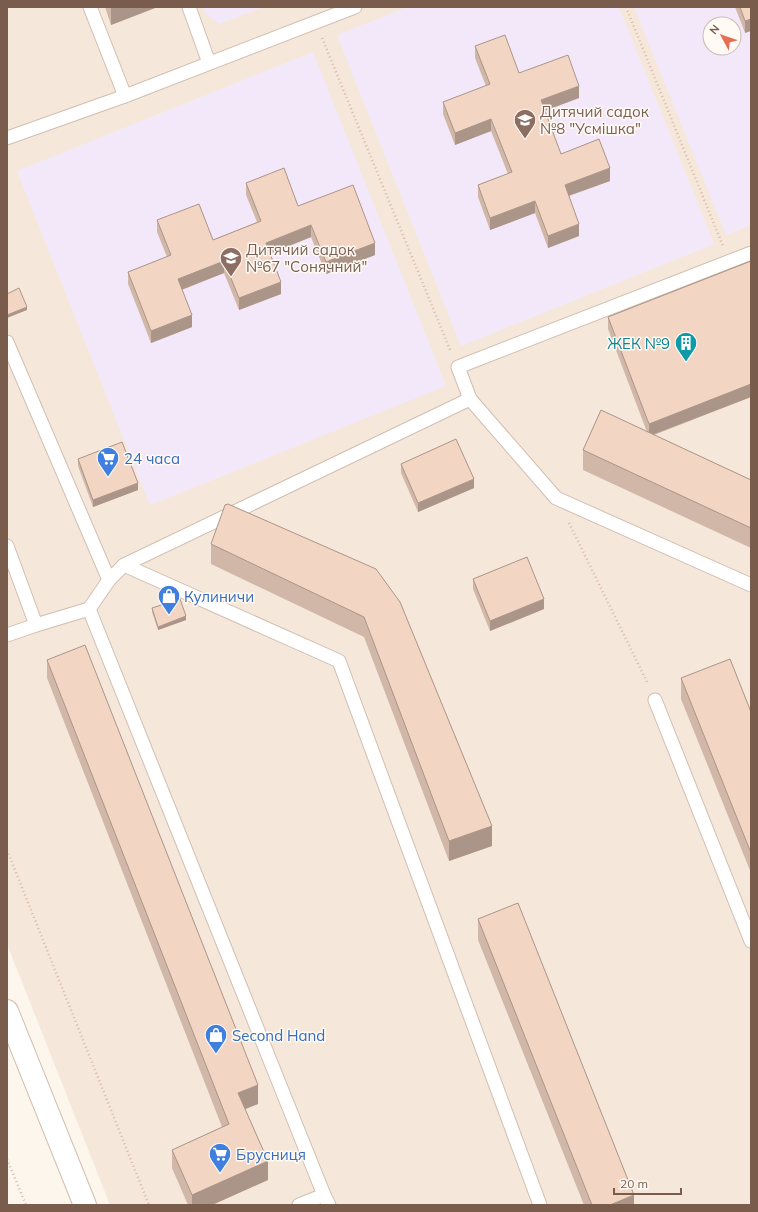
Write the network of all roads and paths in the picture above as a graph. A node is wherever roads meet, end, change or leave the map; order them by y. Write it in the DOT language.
graph roads {
  1 [pos="90,7"];
  2 [pos="188,7"];
  3 [pos="355,7"];
  4 [pos="626,7"];
  5 [pos="315,22"];
  6 [pos="209,63"];
  7 [pos="124,96"];
  8 [pos="7,138"];
  9 [pos="751,254"];
  10 [pos="729,262"];
  11 [pos="7,342"];
  12 [pos="458,367"];
  13 [pos="470,399"];
  14 [pos="556,498"];
  15 [pos="7,546"];
  16 [pos="124,565"];
  17 [pos="109,580"];
  18 [pos="751,585"];
  19 [pos="89,609"];
  20 [pos="36,625"];
  21 [pos="7,635"];
  22 [pos="655,700"];
  23 [pos="7,850"];
  24 [pos="751,941"];
  25 [pos="7,1011"];
  26 [pos="7,1159"];
  27 [pos="327,1200"];
  28 [pos="26,1205"];
  29 [pos="85,1205"];
  30 [pos="149,1205"];
  31 [pos="299,1205"];
  32 [pos="540,1205"];
  1 -- 7 [label="lane"];
  2 -- 6 [label="lane"];
  3 -- 5 [label="lane"];
  4 -- 10 [label="path"];
  5 -- 6 [label="lane"];
  5 -- 12 [label="path"];
  6 -- 7 [label="lane"];
  7 -- 8 [label="lane"];
  9 -- 10 [label="lane"];
  10 -- 12 [label="lane"];
  11 -- 17 [label="lane"];
  12 -- 13 [label="lane"];
  13 -- 14 [label="lane"];
  13 -- 16 [label="lane"];
  14 -- 18 [label="lane"];
  14 -- 22 [label="path"];
  15 -- 20 [label="lane"];
  16 -- 17 [label="lane"];
  16 -- 32 [label="lane"];
  17 -- 19 [label="lane"];
  19 -- 20 [label="lane"];
  19 -- 27 [label="lane"];
  20 -- 21 [label="lane"];
  22 -- 24 [label="lane"];
  23 -- 30 [label="path"];
  25 -- 29 [label="street"];
  26 -- 28 [label="path"];
  27 -- 31 [label="lane"];
}
